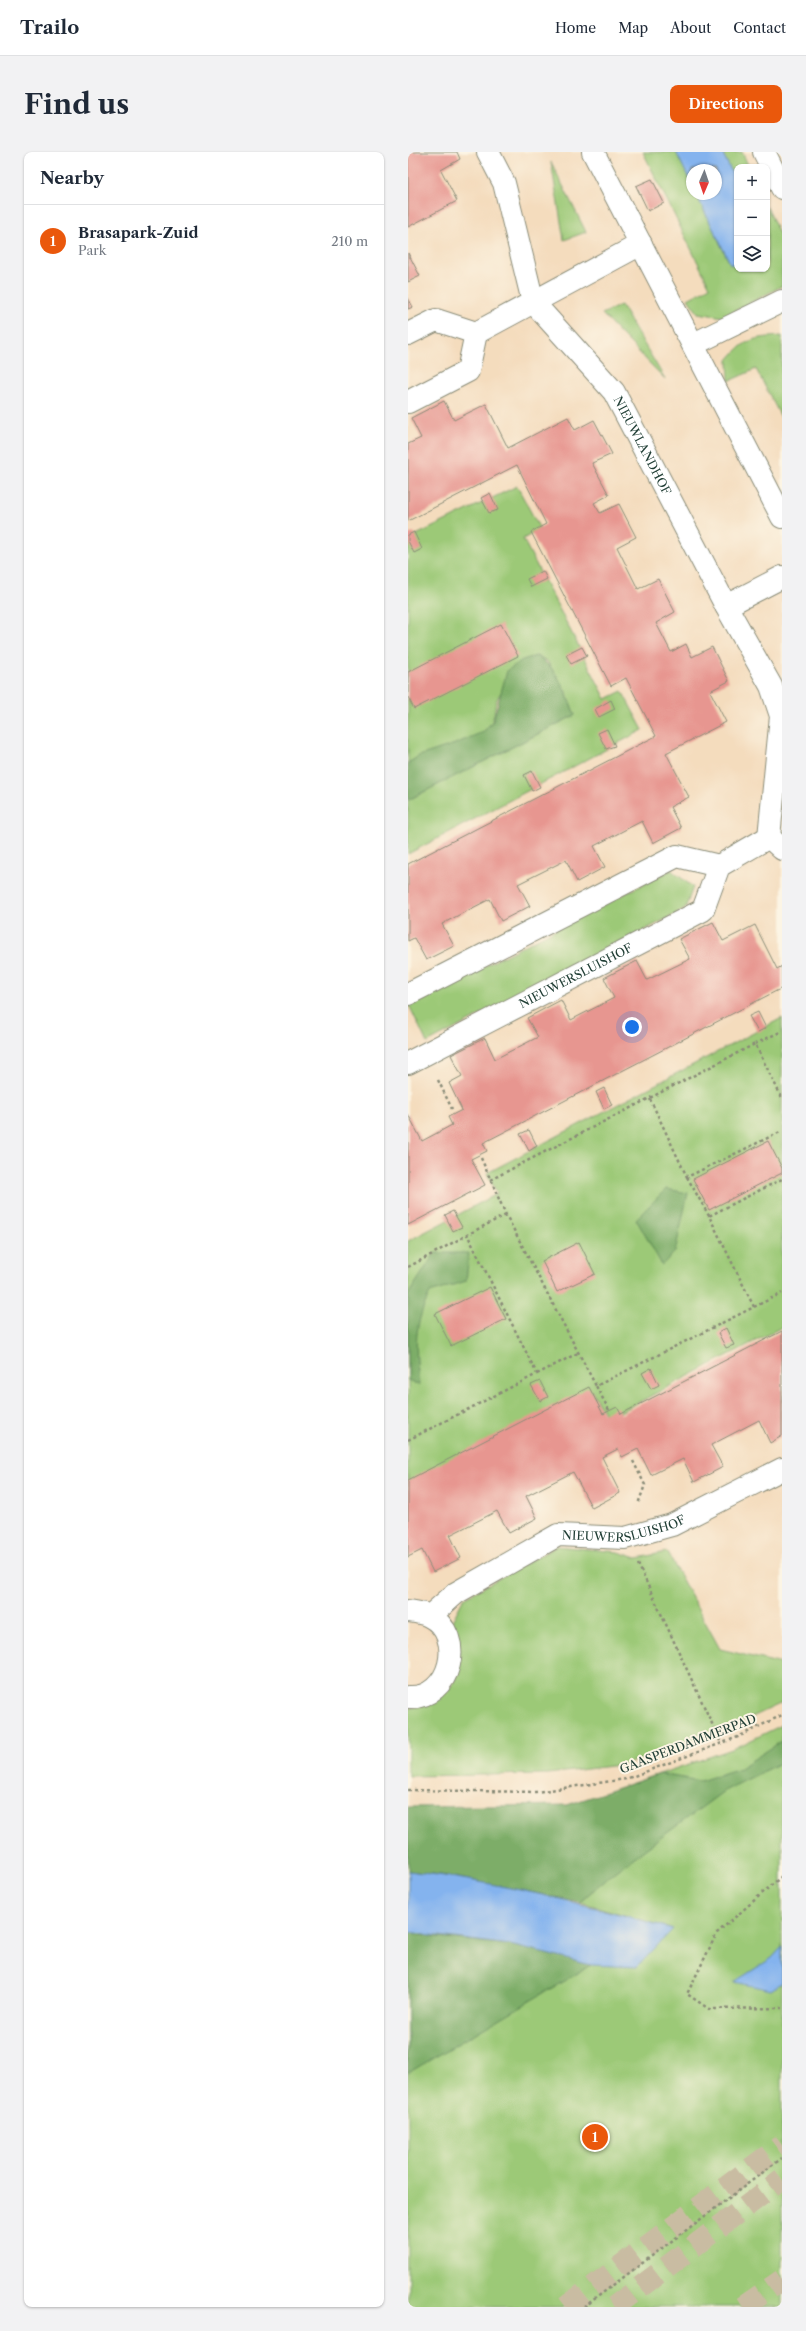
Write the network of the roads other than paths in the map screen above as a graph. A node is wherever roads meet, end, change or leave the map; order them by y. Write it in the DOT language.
graph roads {
  1 [pos="488,152"];
  2 [pos="593,152"];
  3 [pos="764,152"];
  4 [pos="782,188"];
  5 [pos="641,244"];
  6 [pos="782,301"];
  7 [pos="533,302"];
  8 [pos="476,333"];
  9 [pos="408,334"];
  10 [pos="694,344"];
  11 [pos="408,402"];
  12 [pos="782,517"];
  13 [pos="782,577"];
  14 [pos="726,606"];
  15 [pos="775,843"];
  16 [pos="719,866"];
  17 [pos="408,994"];
  18 [pos="408,1063"];
  19 [pos="782,1469"];
  20 [pos="408,1611"];
  21 [pos="430,1616"];
  22 [pos="408,1697"];
  1 -- 7 [label="street, NIEUWLANDHOF"];
  2 -- 5 [label="street"];
  3 -- 4 [label="street"];
  5 -- 7 [label="street"];
  5 -- 10 [label="street"];
  6 -- 10 [label="street"];
  7 -- 8 [label="street"];
  7 -- 14 [label="street, NIEUWLANDHOF"];
  8 -- 9 [label="street"];
  8 -- 11 [label="street"];
  10 -- 12 [label="street"];
  13 -- 14 [label="street"];
  14 -- 15 [label="street, NIEUWLANDHOF"];
  15 -- 16 [label="street"];
  16 -- 17 [label="street"];
  16 -- 18 [label="street, NIEUWERSLUISHOF"];
  19 -- 21 [label="street, NIEUWERSLUISHOF"];
  20 -- 21 [label="street"];
  21 -- 22 [label="street"];
}
